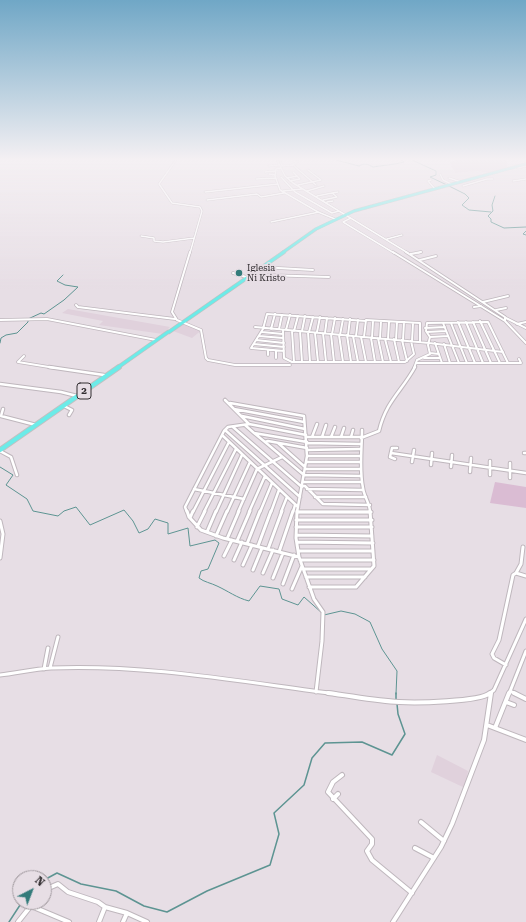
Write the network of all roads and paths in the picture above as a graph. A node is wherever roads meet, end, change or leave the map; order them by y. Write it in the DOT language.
graph roads {
  1 [pos="173,203"];
  2 [pos="304,203"];
  3 [pos="314,203"];
  4 [pos="328,203"];
  5 [pos="385,203"];
  6 [pos="340,211"];
  7 [pos="320,212"];
  8 [pos="346,214"];
  9 [pos="351,218"];
  10 [pos="335,219"];
  11 [pos="272,222"];
  12 [pos="141,236"];
  13 [pos="402,236"];
  14 [pos="194,238"];
  15 [pos="386,240"];
  16 [pos="421,252"];
  17 [pos="410,254"];
  18 [pos="436,256"];
  19 [pos="419,260"];
  20 [pos="261,267"];
  21 [pos="313,270"];
  22 [pos="255,271"];
  23 [pos="233,273"];
  24 [pos="246,277"];
  25 [pos="329,277"];
  26 [pos="508,296"];
  27 [pos="475,297"];
  28 [pos="469,299"];
  29 [pos="482,302"];
  30 [pos="76,305"];
  31 [pos="481,306"];
  32 [pos="474,307"];
  33 [pos="506,308"];
  34 [pos="495,310"];
  35 [pos="275,314"];
  36 [pos="282,315"];
  37 [pos="290,315"];
  38 [pos="298,316"];
  39 [pos="305,316"];
  40 [pos="313,317"];
  41 [pos="320,317"];
  42 [pos="505,317"];
  43 [pos="327,318"];
  44 [pos="335,318"];
  45 [pos="176,319"];
  46 [pos="343,319"];
  47 [pos="0,320"];
  48 [pos="350,320"];
  49 [pos="358,320"];
  50 [pos="366,321"];
  51 [pos="373,321"];
  52 [pos="381,321"];
  53 [pos="480,321"];
  54 [pos="505,321"];
  55 [pos="389,322"];
  56 [pos="397,322"];
  57 [pos="404,322"];
  58 [pos="451,322"];
  59 [pos="458,322"];
  60 [pos="466,322"];
  61 [pos="473,322"];
  62 [pos="526,322"];
  63 [pos="181,323"];
  64 [pos="412,323"];
  65 [pos="443,323"];
  66 [pos="517,324"];
  67 [pos="255,327"];
  68 [pos="445,327"];
  69 [pos="264,328"];
  70 [pos="425,328"];
  71 [pos="526,328"];
  72 [pos="271,329"];
  73 [pos="278,330"];
  74 [pos="285,330"];
  75 [pos="293,331"];
  76 [pos="301,331"];
  77 [pos="446,331"];
  78 [pos="262,332"];
  79 [pos="309,332"];
  80 [pos="427,332"];
  81 [pos="316,333"];
  82 [pos="324,333"];
  83 [pos="283,334"];
  84 [pos="332,334"];
  85 [pos="340,335"];
  86 [pos="347,335"];
  87 [pos="259,336"];
  88 [pos="355,336"];
  89 [pos="430,336"];
  90 [pos="448,336"];
  91 [pos="363,337"];
  92 [pos="371,337"];
  93 [pos="284,338"];
  94 [pos="379,338"];
  95 [pos="387,339"];
  96 [pos="156,340"];
  97 [pos="256,340"];
  98 [pos="395,340"];
  99 [pos="402,340"];
  100 [pos="411,341"];
  101 [pos="420,342"];
  102 [pos="284,343"];
  103 [pos="429,343"];
  104 [pos="526,343"];
  105 [pos="254,344"];
  106 [pos="436,344"];
  107 [pos="444,344"];
  108 [pos="452,346"];
  109 [pos="284,347"];
  110 [pos="460,347"];
  111 [pos="470,348"];
  112 [pos="477,349"];
  113 [pos="268,350"];
  114 [pos="486,350"];
  115 [pos="276,351"];
  116 [pos="284,351"];
  117 [pos="494,351"];
  118 [pos="503,352"];
  119 [pos="430,354"];
  120 [pos="439,354"];
  121 [pos="268,355"];
  122 [pos="24,356"];
  123 [pos="276,358"];
  124 [pos="421,358"];
  125 [pos="440,358"];
  126 [pos="519,359"];
  127 [pos="407,361"];
  128 [pos="294,362"];
  129 [pos="302,362"];
  130 [pos="310,362"];
  131 [pos="318,362"];
  132 [pos="326,362"];
  133 [pos="334,362"];
  134 [pos="343,362"];
  135 [pos="351,362"];
  136 [pos="358,362"];
  137 [pos="366,362"];
  138 [pos="375,362"];
  139 [pos="383,362"];
  140 [pos="391,362"];
  141 [pos="399,362"];
  142 [pos="416,363"];
  143 [pos="442,363"];
  144 [pos="450,363"];
  145 [pos="458,363"];
  146 [pos="467,363"];
  147 [pos="475,363"];
  148 [pos="483,363"];
  149 [pos="492,363"];
  150 [pos="500,363"];
  151 [pos="508,363"];
  152 [pos="290,365"];
  153 [pos="118,367"];
  154 [pos="104,375"];
  155 [pos="0,384"];
  156 [pos="84,391"];
  157 [pos="77,396"];
  158 [pos="225,400"];
  159 [pos="229,404"];
  160 [pos="64,406"];
  161 [pos="3,409"];
  162 [pos="234,409"];
  163 [pos="69,415"];
  164 [pos="241,416"];
  165 [pos="304,422"];
  166 [pos="249,424"];
  167 [pos="317,424"];
  168 [pos="36,425"];
  169 [pos="245,425"];
  170 [pos="326,425"];
  171 [pos="233,426"];
  172 [pos="335,427"];
  173 [pos="305,428"];
  174 [pos="344,428"];
  175 [pos="224,430"];
  176 [pos="353,430"];
  177 [pos="362,430"];
  178 [pos="254,433"];
  179 [pos="222,435"];
  180 [pos="306,436"];
  181 [pos="312,437"];
  182 [pos="322,437"];
  183 [pos="331,437"];
  184 [pos="341,437"];
  185 [pos="351,437"];
  186 [pos="361,438"];
  187 [pos="229,442"];
  188 [pos="265,442"];
  189 [pos="277,443"];
  190 [pos="306,443"];
  191 [pos="360,444"];
  192 [pos="397,448"];
  193 [pos="236,449"];
  194 [pos="307,449"];
  195 [pos="360,450"];
  196 [pos="414,450"];
  197 [pos="0,451"];
  198 [pos="391,453"];
  199 [pos="432,453"];
  200 [pos="242,455"];
  201 [pos="452,455"];
  202 [pos="307,456"];
  203 [pos="360,456"];
  204 [pos="413,456"];
  205 [pos="282,457"];
  206 [pos="395,458"];
  207 [pos="471,458"];
  208 [pos="432,459"];
  209 [pos="273,461"];
  210 [pos="490,461"];
  211 [pos="250,462"];
  212 [pos="307,462"];
  213 [pos="361,462"];
  214 [pos="412,462"];
  215 [pos="451,462"];
  216 [pos="510,463"];
  217 [pos="265,465"];
  218 [pos="431,465"];
  219 [pos="470,465"];
  220 [pos="451,467"];
  221 [pos="305,468"];
  222 [pos="490,468"];
  223 [pos="257,469"];
  224 [pos="361,469"];
  225 [pos="510,471"];
  226 [pos="470,472"];
  227 [pos="526,473"];
  228 [pos="17,475"];
  229 [pos="304,475"];
  230 [pos="490,475"];
  231 [pos="264,476"];
  232 [pos="361,476"];
  233 [pos="510,478"];
  234 [pos="362,482"];
  235 [pos="272,483"];
  236 [pos="302,485"];
  237 [pos="194,489"];
  238 [pos="307,489"];
  239 [pos="279,490"];
  240 [pos="363,490"];
  241 [pos="204,491"];
  242 [pos="214,493"];
  243 [pos="224,495"];
  244 [pos="300,496"];
  245 [pos="234,497"];
  246 [pos="287,497"];
  247 [pos="315,497"];
  248 [pos="367,497"];
  249 [pos="244,499"];
  250 [pos="370,505"];
  251 [pos="296,506"];
  252 [pos="297,512"];
  253 [pos="371,512"];
  254 [pos="190,518"];
  255 [pos="296,520"];
  256 [pos="372,520"];
  257 [pos="0,521"];
  258 [pos="197,527"];
  259 [pos="296,527"];
  260 [pos="372,527"];
  261 [pos="207,532"];
  262 [pos="296,535"];
  263 [pos="216,536"];
  264 [pos="372,536"];
  265 [pos="227,539"];
  266 [pos="232,540"];
  267 [pos="237,541"];
  268 [pos="242,542"];
  269 [pos="297,542"];
  270 [pos="373,543"];
  271 [pos="247,544"];
  272 [pos="252,545"];
  273 [pos="258,546"];
  274 [pos="262,548"];
  275 [pos="523,548"];
  276 [pos="268,549"];
  277 [pos="273,550"];
  278 [pos="298,551"];
  279 [pos="278,552"];
  280 [pos="374,552"];
  281 [pos="283,553"];
  282 [pos="294,555"];
  283 [pos="224,556"];
  284 [pos="0,557"];
  285 [pos="300,558"];
  286 [pos="234,560"];
  287 [pos="374,560"];
  288 [pos="243,565"];
  289 [pos="303,567"];
  290 [pos="371,569"];
  291 [pos="253,570"];
  292 [pos="516,572"];
  293 [pos="263,573"];
  294 [pos="526,576"];
  295 [pos="306,577"];
  296 [pos="365,577"];
  297 [pos="273,578"];
  298 [pos="283,584"];
  299 [pos="310,587"];
  300 [pos="292,589"];
  301 [pos="526,619"];
  302 [pos="58,637"];
  303 [pos="48,648"];
  304 [pos="526,652"];
  305 [pos="506,665"];
  306 [pos="50,668"];
  307 [pos="44,669"];
  308 [pos="0,675"];
  309 [pos="510,691"];
  310 [pos="316,692"];
  311 [pos="491,693"];
  312 [pos="526,699"];
  313 [pos="506,702"];
  314 [pos="514,706"];
  315 [pos="486,725"];
  316 [pos="495,728"];
  317 [pos="526,740"];
  318 [pos="342,775"];
  319 [pos="338,794"];
  320 [pos="333,800"];
  321 [pos="421,822"];
  322 [pos="444,841"];
  323 [pos="415,848"];
  324 [pos="434,858"];
  325 [pos="52,887"];
  326 [pos="412,893"];
  327 [pos="106,907"];
  328 [pos="28,910"];
  329 [pos="45,910"];
  330 [pos="127,913"];
  331 [pos="18,922"];
  332 [pos="69,922"];
  333 [pos="99,922"];
  334 [pos="123,922"];
  335 [pos="147,922"];
  336 [pos="393,922"];
  1 -- 14 [label="street"];
  2 -- 7 [label="street"];
  3 -- 6 [label="street"];
  4 -- 6 [label="street"];
  5 -- 8 [label="highway, 2"];
  6 -- 8 [label="street"];
  7 -- 10 [label="street"];
  7 -- 11 [label="street"];
  8 -- 9 [label="street"];
  8 -- 10 [label="highway, 2"];
  9 -- 15 [label="street"];
  9 -- 28 [label="street"];
  10 -- 20 [label="highway, 2"];
  12 -- 14 [label="street"];
  13 -- 15 [label="street"];
  14 -- 45 [label="street"];
  15 -- 17 [label="street"];
  16 -- 17 [label="street"];
  17 -- 19 [label="street"];
  18 -- 19 [label="street"];
  19 -- 27 [label="street"];
  20 -- 21 [label="street"];
  20 -- 22 [label="highway, 2"];
  22 -- 24 [label="highway, 2"];
  22 -- 25 [label="street"];
  23 -- 24 [label="street"];
  24 -- 63 [label="highway, 2"];
  26 -- 29 [label="street"];
  27 -- 28 [label="street"];
  27 -- 29 [label="street"];
  28 -- 31 [label="street"];
  29 -- 34 [label="street"];
  30 -- 45 [label="street"];
  31 -- 32 [label="street"];
  31 -- 54 [label="street"];
  33 -- 34 [label="street"];
  34 -- 42 [label="street"];
  35 -- 36 [label="street"];
  35 -- 69 [label="street"];
  35 -- 72 [label="street"];
  36 -- 37 [label="street"];
  36 -- 73 [label="street"];
  37 -- 38 [label="street"];
  37 -- 74 [label="street"];
  38 -- 39 [label="street"];
  38 -- 75 [label="street"];
  39 -- 40 [label="street"];
  39 -- 76 [label="street"];
  40 -- 41 [label="street"];
  40 -- 79 [label="street"];
  41 -- 43 [label="street"];
  41 -- 81 [label="street"];
  42 -- 54 [label="street"];
  42 -- 66 [label="street"];
  43 -- 44 [label="street"];
  43 -- 82 [label="street"];
  44 -- 46 [label="street"];
  44 -- 84 [label="street"];
  45 -- 63 [label="street"];
  46 -- 48 [label="street"];
  46 -- 85 [label="street"];
  47 -- 96 [label="street"];
  48 -- 49 [label="street"];
  48 -- 86 [label="street"];
  49 -- 50 [label="street"];
  49 -- 88 [label="street"];
  50 -- 51 [label="street"];
  50 -- 91 [label="street"];
  51 -- 52 [label="street"];
  51 -- 92 [label="street"];
  52 -- 55 [label="street"];
  52 -- 94 [label="street"];
  53 -- 61 [label="street"];
  53 -- 117 [label="street"];
  53 -- 118 [label="street"];
  54 -- 104 [label="street"];
  55 -- 56 [label="street"];
  55 -- 95 [label="street"];
  56 -- 57 [label="street"];
  56 -- 98 [label="street"];
  57 -- 64 [label="street"];
  57 -- 99 [label="street"];
  58 -- 59 [label="street"];
  58 -- 65 [label="street"];
  58 -- 110 [label="street"];
  59 -- 60 [label="street"];
  59 -- 111 [label="street"];
  60 -- 61 [label="street"];
  60 -- 112 [label="street"];
  61 -- 114 [label="street"];
  62 -- 66 [label="street"];
  63 -- 96 [label="highway, 2"];
  63 -- 152 [label="street"];
  64 -- 100 [label="street"];
  64 -- 101 [label="street"];
  65 -- 68 [label="street"];
  65 -- 70 [label="street"];
  66 -- 71 [label="street"];
  67 -- 69 [label="street"];
  68 -- 70 [label="street"];
  68 -- 77 [label="street"];
  69 -- 72 [label="street"];
  69 -- 78 [label="street"];
  70 -- 80 [label="street"];
  72 -- 73 [label="street"];
  73 -- 74 [label="street"];
  74 -- 75 [label="street"];
  74 -- 83 [label="street"];
  75 -- 76 [label="street"];
  75 -- 128 [label="street"];
  76 -- 79 [label="street"];
  76 -- 129 [label="street"];
  77 -- 80 [label="street"];
  77 -- 90 [label="street"];
  78 -- 83 [label="street"];
  78 -- 87 [label="street"];
  79 -- 81 [label="street"];
  79 -- 130 [label="street"];
  80 -- 89 [label="street"];
  81 -- 82 [label="street"];
  81 -- 131 [label="street"];
  82 -- 84 [label="street"];
  82 -- 132 [label="street"];
  83 -- 93 [label="street"];
  84 -- 85 [label="street"];
  84 -- 133 [label="street"];
  85 -- 86 [label="street"];
  85 -- 134 [label="street"];
  86 -- 88 [label="street"];
  86 -- 135 [label="street"];
  87 -- 93 [label="street"];
  87 -- 97 [label="street"];
  88 -- 91 [label="street"];
  88 -- 136 [label="street"];
  89 -- 90 [label="street"];
  89 -- 103 [label="street"];
  90 -- 108 [label="street"];
  91 -- 92 [label="street"];
  91 -- 137 [label="street"];
  92 -- 94 [label="street"];
  92 -- 138 [label="street"];
  93 -- 102 [label="street"];
  94 -- 95 [label="street"];
  94 -- 139 [label="street"];
  95 -- 98 [label="street"];
  95 -- 140 [label="street"];
  96 -- 153 [label="highway, 2"];
  97 -- 102 [label="street"];
  97 -- 105 [label="street"];
  98 -- 99 [label="street"];
  98 -- 141 [label="street"];
  99 -- 100 [label="street"];
  99 -- 127 [label="street"];
  100 -- 101 [label="street"];
  100 -- 127 [label="street"];
  101 -- 103 [label="street"];
  102 -- 109 [label="street"];
  103 -- 106 [label="street"];
  103 -- 119 [label="street"];
  105 -- 109 [label="street"];
  105 -- 113 [label="street"];
  106 -- 107 [label="street"];
  106 -- 120 [label="street"];
  107 -- 108 [label="street"];
  107 -- 144 [label="street"];
  108 -- 110 [label="street"];
  108 -- 145 [label="street"];
  109 -- 116 [label="street"];
  110 -- 111 [label="street"];
  110 -- 146 [label="street"];
  111 -- 112 [label="street"];
  111 -- 147 [label="street"];
  112 -- 114 [label="street"];
  112 -- 148 [label="street"];
  113 -- 115 [label="street"];
  113 -- 121 [label="street"];
  114 -- 117 [label="street"];
  114 -- 149 [label="street"];
  115 -- 116 [label="street"];
  115 -- 123 [label="street"];
  116 -- 128 [label="street"];
  117 -- 118 [label="street"];
  117 -- 150 [label="street"];
  118 -- 151 [label="street"];
  119 -- 120 [label="street"];
  119 -- 124 [label="street"];
  120 -- 125 [label="street"];
  122 -- 154 [label="street"];
  124 -- 125 [label="street"];
  124 -- 142 [label="street"];
  125 -- 143 [label="street"];
  126 -- 151 [label="street"];
  127 -- 141 [label="street"];
  128 -- 129 [label="street"];
  129 -- 130 [label="street"];
  130 -- 131 [label="street"];
  131 -- 132 [label="street"];
  132 -- 133 [label="street"];
  133 -- 134 [label="street"];
  134 -- 135 [label="street"];
  135 -- 136 [label="street"];
  136 -- 137 [label="street"];
  137 -- 138 [label="street"];
  138 -- 139 [label="street"];
  139 -- 140 [label="street"];
  140 -- 141 [label="street"];
  142 -- 143 [label="street"];
  142 -- 186 [label="street"];
  143 -- 144 [label="street"];
  144 -- 145 [label="street"];
  145 -- 146 [label="street"];
  146 -- 147 [label="street"];
  147 -- 148 [label="street"];
  148 -- 149 [label="street"];
  149 -- 150 [label="street"];
  150 -- 151 [label="street"];
  153 -- 154 [label="highway"];
  153 -- 156 [label="highway, 2"];
  154 -- 156 [label="highway"];
  155 -- 157 [label="street"];
  156 -- 157 [label="highway, 2"];
  157 -- 160 [label="highway, 2"];
  158 -- 159 [label="street"];
  159 -- 162 [label="street"];
  159 -- 165 [label="street"];
  160 -- 163 [label="street"];
  160 -- 168 [label="highway, 2"];
  161 -- 168 [label="street"];
  162 -- 164 [label="street"];
  162 -- 165 [label="street"];
  164 -- 166 [label="street"];
  164 -- 173 [label="street"];
  165 -- 173 [label="street"];
  166 -- 169 [label="street"];
  166 -- 180 [label="street"];
  167 -- 181 [label="street"];
  168 -- 197 [label="highway, 2"];
  169 -- 171 [label="street"];
  169 -- 178 [label="street"];
  170 -- 182 [label="street"];
  171 -- 175 [label="street"];
  171 -- 209 [label="street"];
  172 -- 183 [label="street"];
  173 -- 180 [label="street"];
  174 -- 184 [label="street"];
  175 -- 179 [label="street"];
  175 -- 217 [label="street"];
  176 -- 185 [label="street"];
  177 -- 186 [label="street"];
  178 -- 188 [label="street"];
  178 -- 190 [label="street"];
  179 -- 187 [label="street"];
  179 -- 237 [label="street"];
  180 -- 181 [label="street"];
  180 -- 190 [label="street"];
  181 -- 182 [label="street"];
  182 -- 183 [label="street"];
  183 -- 184 [label="street"];
  184 -- 185 [label="street"];
  185 -- 186 [label="street"];
  186 -- 191 [label="street"];
  187 -- 193 [label="street"];
  187 -- 241 [label="street"];
  188 -- 189 [label="street"];
  188 -- 205 [label="street"];
  189 -- 194 [label="street"];
  189 -- 221 [label="street"];
  190 -- 191 [label="street"];
  190 -- 194 [label="street"];
  191 -- 195 [label="street"];
  192 -- 198 [label="street"];
  193 -- 200 [label="street"];
  193 -- 242 [label="street"];
  194 -- 195 [label="street"];
  194 -- 202 [label="street"];
  195 -- 203 [label="street"];
  196 -- 204 [label="street"];
  197 -- 228 [label="street"];
  198 -- 204 [label="street"];
  198 -- 206 [label="street"];
  199 -- 208 [label="street"];
  200 -- 211 [label="street"];
  200 -- 243 [label="street"];
  201 -- 215 [label="street"];
  202 -- 203 [label="street"];
  202 -- 212 [label="street"];
  203 -- 213 [label="street"];
  204 -- 208 [label="street"];
  204 -- 214 [label="street"];
  205 -- 209 [label="street"];
  205 -- 229 [label="street"];
  207 -- 219 [label="street"];
  208 -- 215 [label="street"];
  208 -- 218 [label="street"];
  209 -- 217 [label="street"];
  209 -- 236 [label="street"];
  210 -- 222 [label="street"];
  211 -- 223 [label="street"];
  211 -- 245 [label="street"];
  212 -- 213 [label="street"];
  212 -- 221 [label="street"];
  213 -- 224 [label="street"];
  215 -- 219 [label="street"];
  215 -- 220 [label="street"];
  216 -- 225 [label="street"];
  217 -- 223 [label="street"];
  217 -- 244 [label="street"];
  219 -- 222 [label="street"];
  219 -- 226 [label="street"];
  221 -- 224 [label="street"];
  221 -- 229 [label="street"];
  222 -- 225 [label="street"];
  222 -- 230 [label="street"];
  223 -- 231 [label="street"];
  223 -- 249 [label="street"];
  224 -- 232 [label="street"];
  225 -- 227 [label="street"];
  225 -- 233 [label="street"];
  229 -- 232 [label="street"];
  229 -- 236 [label="street"];
  231 -- 235 [label="street"];
  231 -- 267 [label="street"];
  232 -- 234 [label="street"];
  234 -- 236 [label="street"];
  234 -- 240 [label="street"];
  235 -- 239 [label="street"];
  235 -- 271 [label="street"];
  236 -- 238 [label="street"];
  236 -- 244 [label="street"];
  237 -- 241 [label="street"];
  237 -- 254 [label="street"];
  238 -- 240 [label="street"];
  238 -- 247 [label="street"];
  239 -- 246 [label="street"];
  239 -- 273 [label="street"];
  240 -- 248 [label="street"];
  241 -- 242 [label="street"];
  241 -- 254 [label="street"];
  242 -- 243 [label="street"];
  242 -- 258 [label="street"];
  243 -- 245 [label="street"];
  243 -- 261 [label="street"];
  244 -- 251 [label="street"];
  245 -- 249 [label="street"];
  245 -- 263 [label="street"];
  246 -- 251 [label="street"];
  246 -- 276 [label="street"];
  247 -- 248 [label="street"];
  247 -- 250 [label="street"];
  248 -- 250 [label="street"];
  249 -- 265 [label="street"];
  250 -- 253 [label="street"];
  251 -- 252 [label="street"];
  251 -- 279 [label="street"];
  252 -- 253 [label="street"];
  252 -- 255 [label="street"];
  253 -- 256 [label="street"];
  254 -- 258 [label="street"];
  255 -- 256 [label="street"];
  255 -- 259 [label="street"];
  256 -- 260 [label="street"];
  257 -- 284 [label="street"];
  258 -- 261 [label="street"];
  259 -- 260 [label="street"];
  259 -- 262 [label="street"];
  260 -- 264 [label="street"];
  261 -- 263 [label="street"];
  262 -- 264 [label="street"];
  262 -- 269 [label="street"];
  263 -- 265 [label="street"];
  264 -- 270 [label="street"];
  265 -- 266 [label="street"];
  266 -- 267 [label="street"];
  266 -- 283 [label="street"];
  267 -- 268 [label="street"];
  268 -- 271 [label="street"];
  268 -- 286 [label="street"];
  269 -- 270 [label="street"];
  269 -- 278 [label="street"];
  270 -- 280 [label="street"];
  271 -- 272 [label="street"];
  272 -- 273 [label="street"];
  272 -- 288 [label="street"];
  273 -- 274 [label="street"];
  274 -- 276 [label="street"];
  274 -- 291 [label="street"];
  275 -- 292 [label="street"];
  276 -- 277 [label="street"];
  277 -- 279 [label="street"];
  277 -- 293 [label="street"];
  278 -- 280 [label="street"];
  278 -- 285 [label="street"];
  279 -- 281 [label="street"];
  280 -- 287 [label="street"];
  281 -- 282 [label="street"];
  281 -- 297 [label="street"];
  282 -- 285 [label="street"];
  282 -- 298 [label="street"];
  285 -- 287 [label="street"];
  285 -- 289 [label="street"];
  287 -- 290 [label="street"];
  289 -- 290 [label="street"];
  289 -- 295 [label="street"];
  289 -- 300 [label="street"];
  290 -- 296 [label="street"];
  292 -- 294 [label="street"];
  292 -- 305 [label="street"];
  295 -- 296 [label="street"];
  295 -- 299 [label="street"];
  296 -- 299 [label="street"];
  299 -- 310 [label="street"];
  301 -- 305 [label="street"];
  302 -- 306 [label="street"];
  303 -- 307 [label="street"];
  304 -- 309 [label="street"];
  305 -- 311 [label="street"];
  306 -- 307 [label="street"];
  306 -- 310 [label="street"];
  307 -- 308 [label="street"];
  309 -- 312 [label="street"];
  309 -- 313 [label="street"];
  310 -- 311 [label="street"];
  311 -- 315 [label="street"];
  313 -- 314 [label="street"];
  313 -- 316 [label="street"];
  315 -- 316 [label="street"];
  315 -- 322 [label="street"];
  316 -- 317 [label="street"];
  318 -- 320 [label="street"];
  319 -- 320 [label="street"];
  320 -- 326 [label="street"];
  321 -- 322 [label="street"];
  322 -- 324 [label="street"];
  323 -- 324 [label="street"];
  324 -- 326 [label="street"];
  325 -- 327 [label="street"];
  326 -- 336 [label="street"];
  327 -- 330 [label="street"];
  327 -- 333 [label="street"];
  328 -- 331 [label="street"];
  329 -- 332 [label="street"];
  330 -- 334 [label="street"];
  330 -- 335 [label="street"];
}
